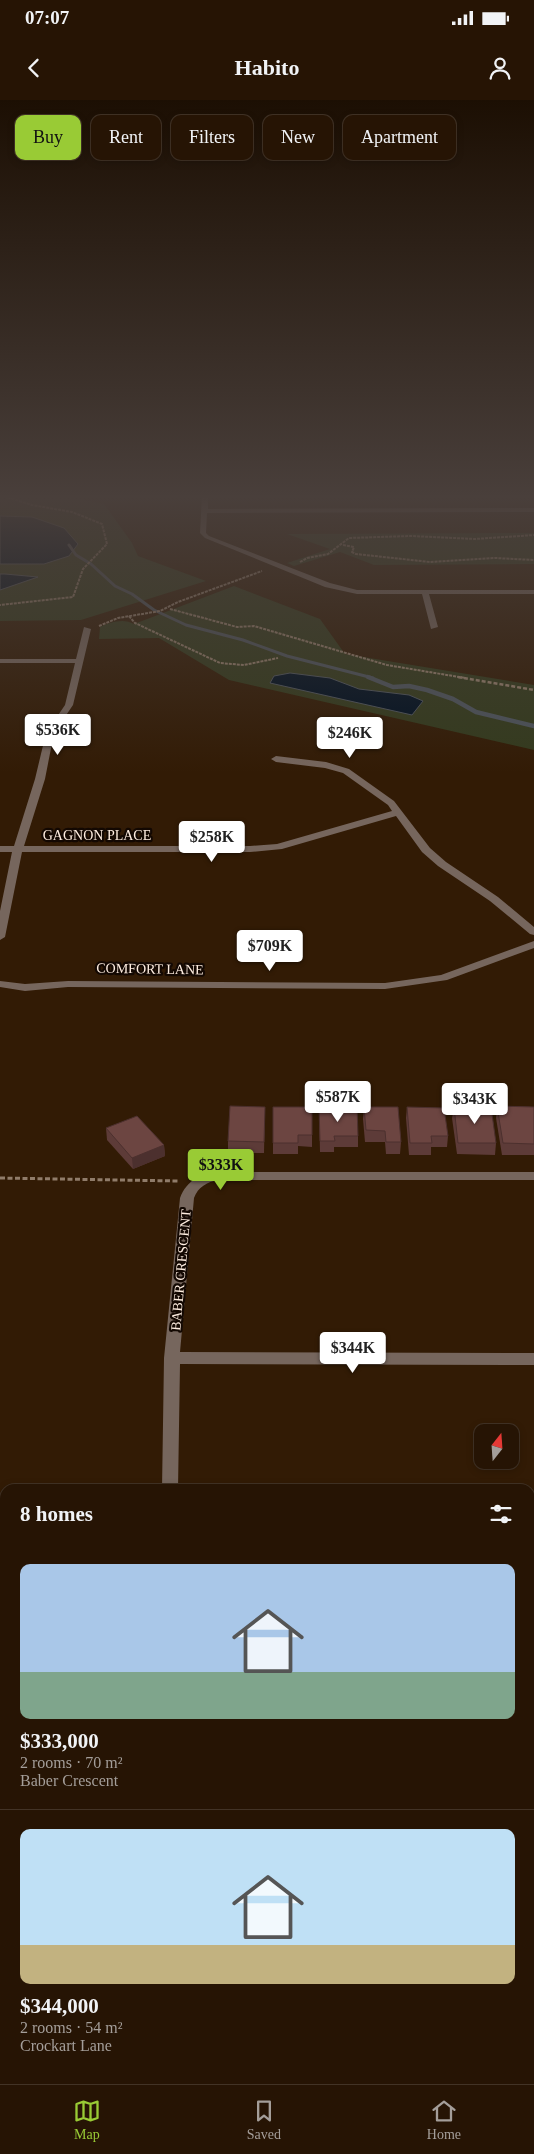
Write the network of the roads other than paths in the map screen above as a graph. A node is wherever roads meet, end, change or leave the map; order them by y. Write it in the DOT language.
graph roads {
  1 [pos="339,588"];
  2 [pos="425,592"];
  3 [pos="534,592"];
  4 [pos="434,627"];
  5 [pos="87,629"];
  6 [pos="0,661"];
  7 [pos="79,661"];
  8 [pos="276,759"];
  9 [pos="398,812"];
  10 [pos="0,849"];
  11 [pos="18,849"];
  12 [pos="534,932"];
  13 [pos="0,937"];
  14 [pos="534,944"];
  15 [pos="0,984"];
  16 [pos="534,1176"];
  17 [pos="172,1358"];
  18 [pos="534,1359"];
  19 [pos="170,1484"];
  1 -- 2 [label="street"];
  2 -- 3 [label="street"];
  2 -- 4 [label="street"];
  5 -- 7 [label="street"];
  6 -- 7 [label="street"];
  7 -- 11 [label="street"];
  8 -- 9 [label="street"];
  9 -- 11 [label="street, GAGNON PLACE"];
  9 -- 12 [label="street"];
  10 -- 11 [label="street, GAGNON PLACE"];
  11 -- 13 [label="street"];
  14 -- 15 [label="street, COMFORT LANE"];
  16 -- 17 [label="street, BABER CRESCENT"];
  17 -- 18 [label="street"];
  17 -- 19 [label="street, BABER CRESCENT"];
}
